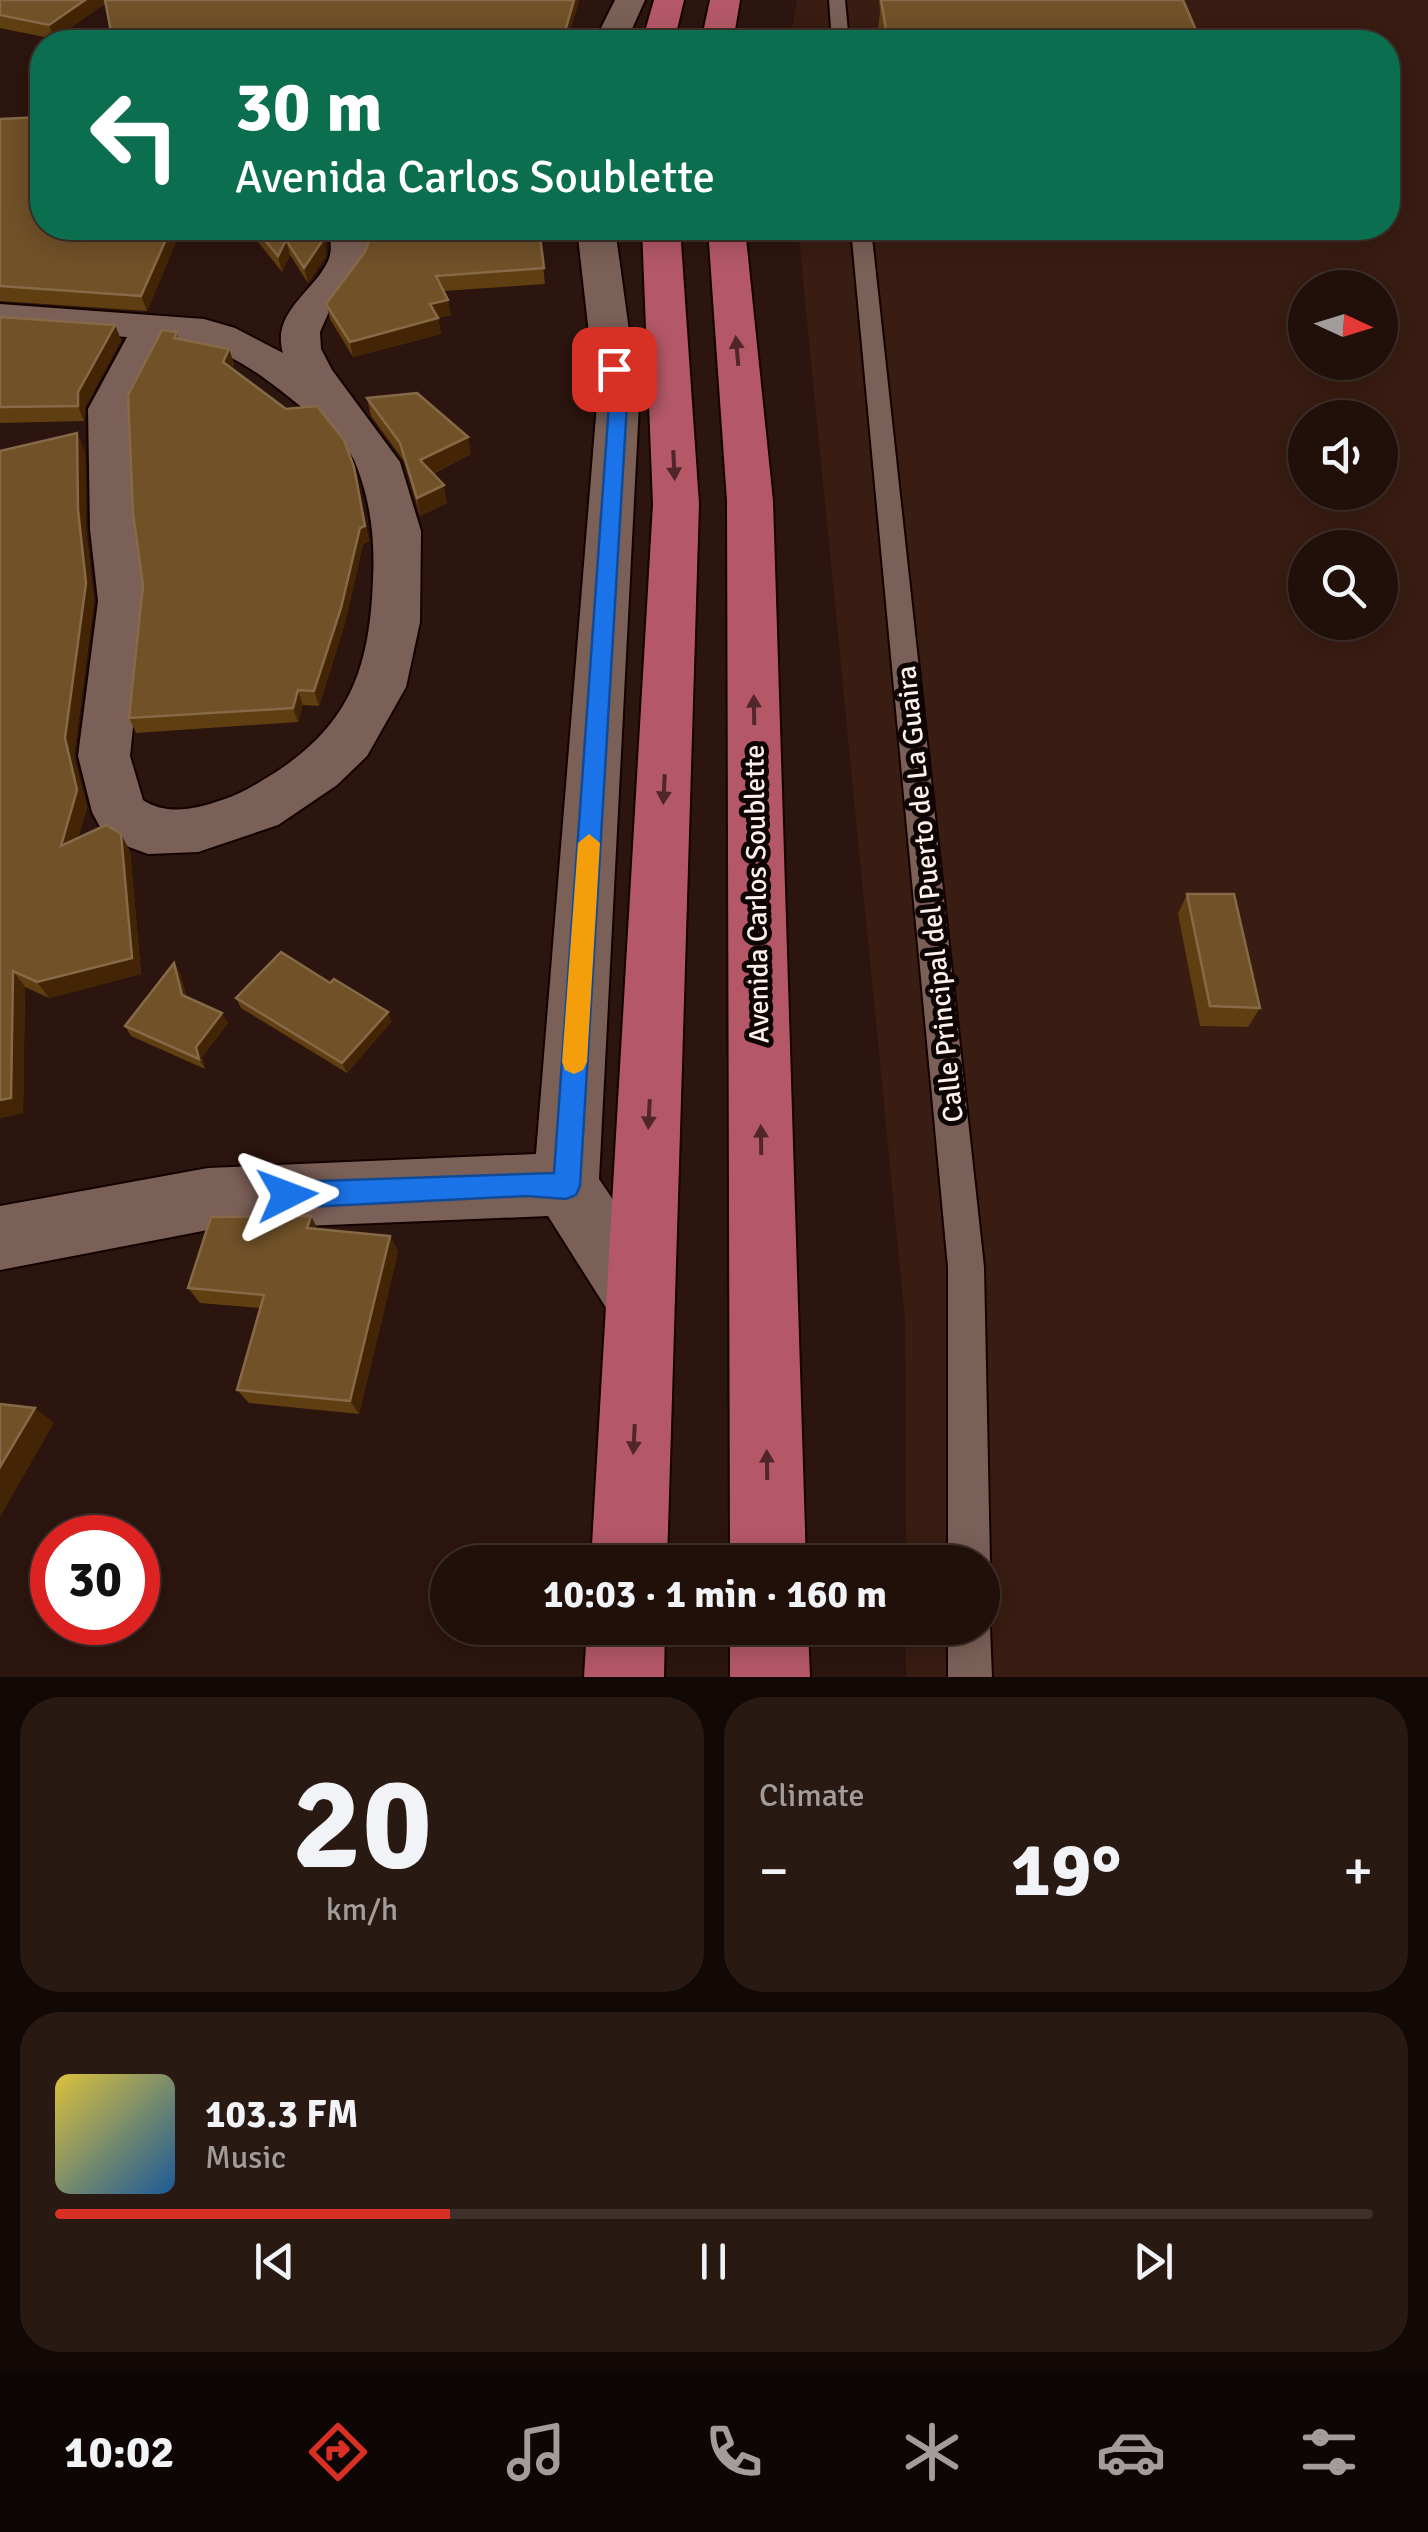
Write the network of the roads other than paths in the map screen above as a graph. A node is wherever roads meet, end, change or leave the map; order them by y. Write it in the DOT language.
graph roads {
  1 [pos="630,0"];
  2 [pos="670,0"];
  3 [pos="726,0"];
  4 [pos="836,0"];
  5 [pos="616,30"];
  6 [pos="661,30"];
  7 [pos="720,30"];
  8 [pos="840,30"];
  9 [pos="349,240"];
  10 [pos="598,240"];
  11 [pos="661,240"];
  12 [pos="727,240"];
  13 [pos="861,240"];
  14 [pos="322,292"];
  15 [pos="0,316"];
  16 [pos="153,328"];
  17 [pos="204,331"];
  18 [pos="346,421"];
  19 [pos="566,1186"];
  20 [pos="0,1238"];
  21 [pos="640,1300"];
  22 [pos="630,1545"];
  23 [pos="768,1545"];
  24 [pos="969,1545"];
  25 [pos="625,1645"];
  26 [pos="770,1645"];
  27 [pos="969,1645"];
  28 [pos="624,1677"];
  29 [pos="770,1677"];
  30 [pos="970,1677"];
  1 -- 5 [label="street"];
  2 -- 6 [label="main road"];
  3 -- 7 [label="main road"];
  4 -- 8 [label="lane"];
  9 -- 14 [label="street"];
  10 -- 19 [label="street"];
  11 -- 21 [label="main road, one-way"];
  23 -- 12 [label="main road, Avenida Carlos Soublette, one-way"];
  13 -- 24 [label="lane, Calle Principal del Puerto de La Guaira"];
  14 -- 17 [label="street"];
  14 -- 18 [label="street"];
  15 -- 16 [label="street"];
  16 -- 17 [label="street"];
  16 -- 18 [label="street"];
  17 -- 18 [label="street"];
  19 -- 20 [label="street"];
  19 -- 21 [label="street"];
  21 -- 22 [label="main road, one-way"];
  25 -- 28 [label="main road"];
  26 -- 29 [label="main road"];
  27 -- 30 [label="lane"];
}
